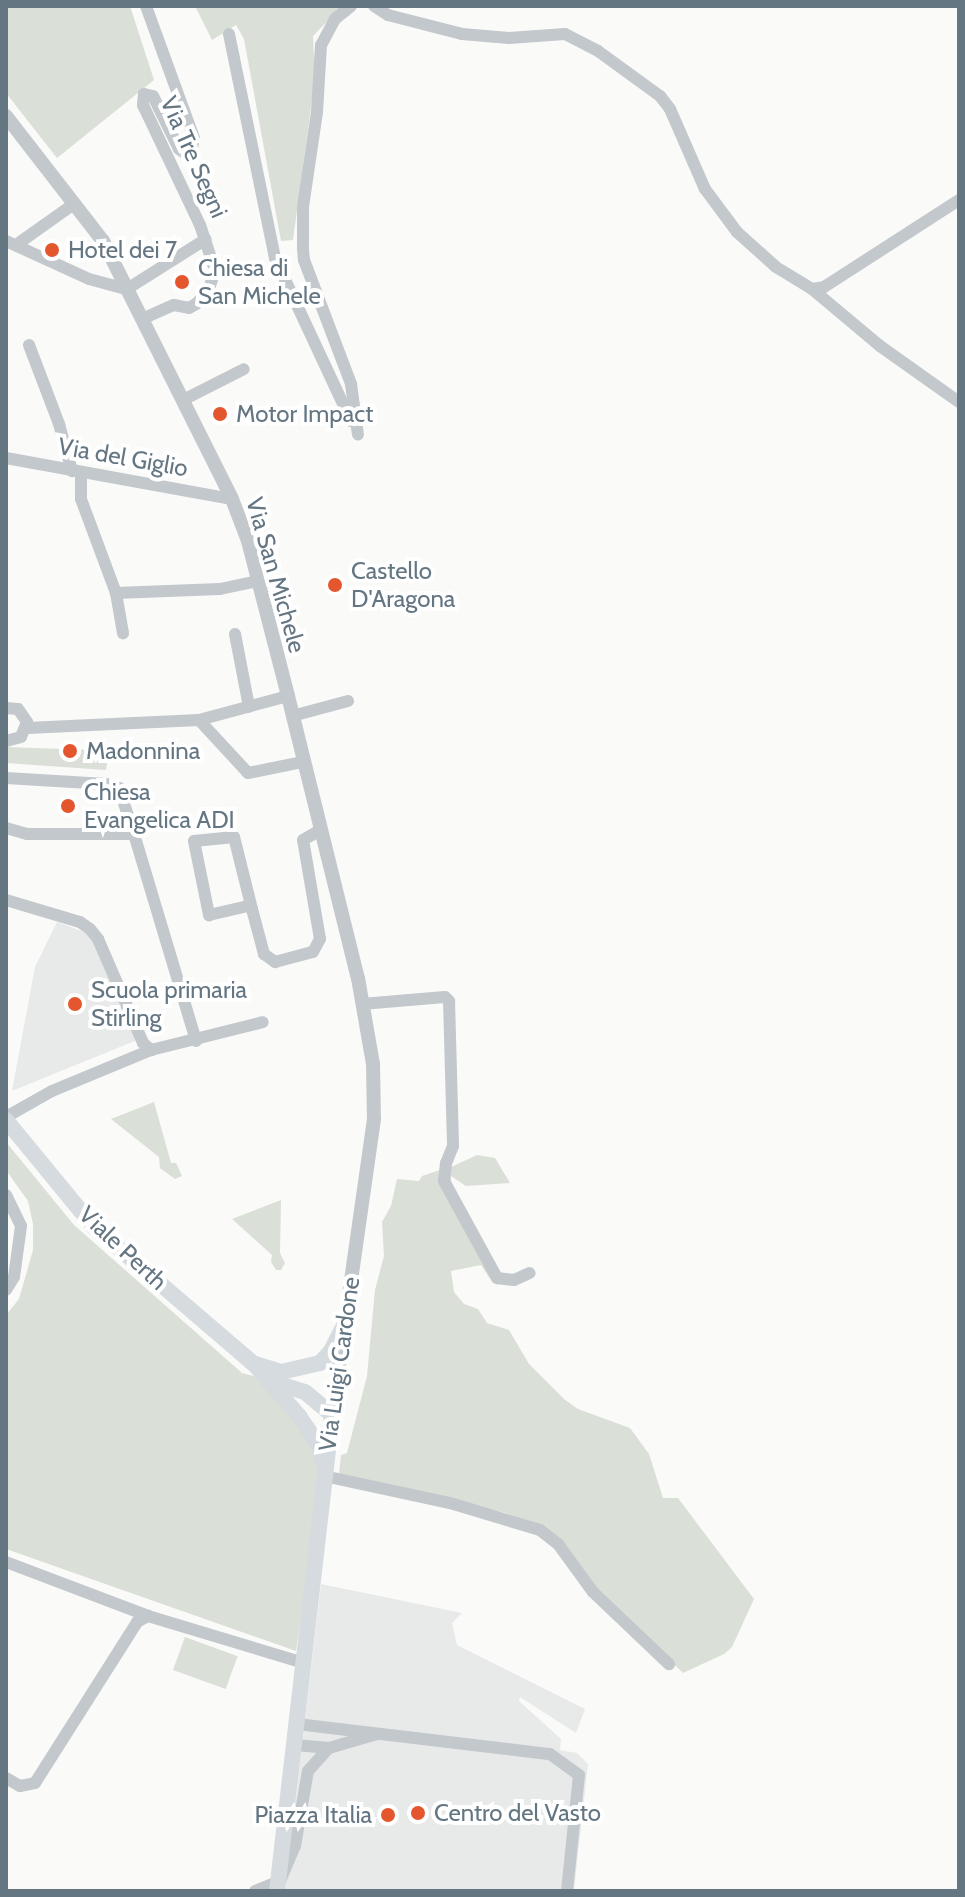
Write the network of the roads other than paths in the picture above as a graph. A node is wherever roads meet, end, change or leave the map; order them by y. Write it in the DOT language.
graph roads {
  1 [pos="146,6"];
  2 [pos="351,6"];
  3 [pos="374,6"];
  4 [pos="229,34"];
  5 [pos="6,116"];
  6 [pos="959,200"];
  7 [pos="75,203"];
  8 [pos="206,239"];
  9 [pos="11,243"];
  10 [pos="127,289"];
  11 [pos="812,289"];
  12 [pos="142,319"];
  13 [pos="29,345"];
  14 [pos="244,369"];
  15 [pos="183,400"];
  16 [pos="959,402"];
  17 [pos="7,462"];
  18 [pos="76,472"];
  19 [pos="232,499"];
  20 [pos="258,581"];
  21 [pos="116,593"];
  22 [pos="123,633"];
  23 [pos="235,634"];
  24 [pos="288,696"];
  25 [pos="348,701"];
  26 [pos="249,707"];
  27 [pos="6,708"];
  28 [pos="292,716"];
  29 [pos="199,720"];
  30 [pos="27,728"];
  31 [pos="6,741"];
  32 [pos="302,762"];
  33 [pos="6,778"];
  34 [pos="6,828"];
  35 [pos="320,830"];
  36 [pos="134,834"];
  37 [pos="6,900"];
  38 [pos="252,909"];
  39 [pos="362,1004"];
  40 [pos="263,1022"];
  41 [pos="196,1041"];
  42 [pos="151,1050"];
  43 [pos="6,1118"];
  44 [pos="6,1195"];
  45 [pos="530,1273"];
  46 [pos="6,1290"];
  47 [pos="344,1325"];
  48 [pos="254,1364"];
  49 [pos="268,1380"];
  50 [pos="292,1407"];
  51 [pos="332,1415"];
  52 [pos="325,1472"];
  53 [pos="6,1562"];
  54 [pos="148,1616"];
  55 [pos="304,1663"];
  56 [pos="669,1664"];
  57 [pos="297,1724"];
  58 [pos="384,1733"];
  59 [pos="295,1745"];
  60 [pos="329,1748"];
  61 [pos="6,1778"];
  62 [pos="278,1886"];
  63 [pos="255,1891"];
  64 [pos="567,1891"];
  1 -- 8 [label="street, Via Tre Segni"];
  2 -- 4 [label="street"];
  3 -- 11 [label="street"];
  5 -- 7 [label="street, Via San Michele"];
  6 -- 11 [label="street"];
  7 -- 9 [label="street"];
  7 -- 10 [label="street, Via San Michele"];
  8 -- 10 [label="street, Via Tre Segni"];
  8 -- 12 [label="street"];
  9 -- 10 [label="street"];
  10 -- 12 [label="street, Via San Michele"];
  11 -- 16 [label="street"];
  12 -- 15 [label="street, Via San Michele"];
  13 -- 18 [label="street"];
  14 -- 15 [label="street"];
  15 -- 19 [label="street, Via San Michele"];
  17 -- 18 [label="street, Via del Giglio"];
  18 -- 19 [label="street, Via del Giglio"];
  18 -- 21 [label="street"];
  19 -- 20 [label="street, Via San Michele"];
  20 -- 21 [label="street"];
  20 -- 24 [label="street, Via San Michele"];
  21 -- 22 [label="street"];
  23 -- 26 [label="street"];
  24 -- 26 [label="street"];
  24 -- 28 [label="street, Via San Michele"];
  25 -- 28 [label="street"];
  26 -- 29 [label="street"];
  27 -- 30 [label="street"];
  28 -- 32 [label="street, Via San Michele"];
  29 -- 30 [label="street"];
  29 -- 32 [label="street"];
  30 -- 31 [label="street"];
  32 -- 35 [label="street, Via San Michele"];
  33 -- 36 [label="street"];
  34 -- 36 [label="street"];
  35 -- 38 [label="street"];
  35 -- 39 [label="street, Via San Michele"];
  36 -- 41 [label="street"];
  37 -- 42 [label="street"];
  38 -- 38 [label="street"];
  39 -- 45 [label="street"];
  39 -- 47 [label="street, Via Luigi Cardone"];
  40 -- 41 [label="street"];
  41 -- 42 [label="street"];
  42 -- 43 [label="street"];
  43 -- 48 [label="main road, Viale Perth"];
  44 -- 46 [label="street"];
  47 -- 48 [label="main road"];
  47 -- 51 [label="street, Via Luigi Cardone"];
  48 -- 49 [label="main road, Viale Perth"];
  49 -- 50 [label="main road, Viale Perth"];
  49 -- 51 [label="main road"];
  50 -- 51 [label="main road"];
  50 -- 52 [label="main road, Viale Perth"];
  51 -- 52 [label="main road, Via Luigi Cardone"];
  52 -- 55 [label="main road, Via Luigi Cardone"];
  52 -- 56 [label="street"];
  53 -- 54 [label="street"];
  54 -- 55 [label="street"];
  54 -- 61 [label="street"];
  55 -- 57 [label="main road, Via Luigi Cardone"];
  57 -- 58 [label="street"];
  57 -- 59 [label="main road, Via Luigi Cardone"];
  58 -- 60 [label="street"];
  58 -- 64 [label="street"];
  59 -- 60 [label="street"];
  59 -- 62 [label="main road, Via Luigi Cardone"];
  60 -- 62 [label="street"];
  62 -- 63 [label="street"];
}
